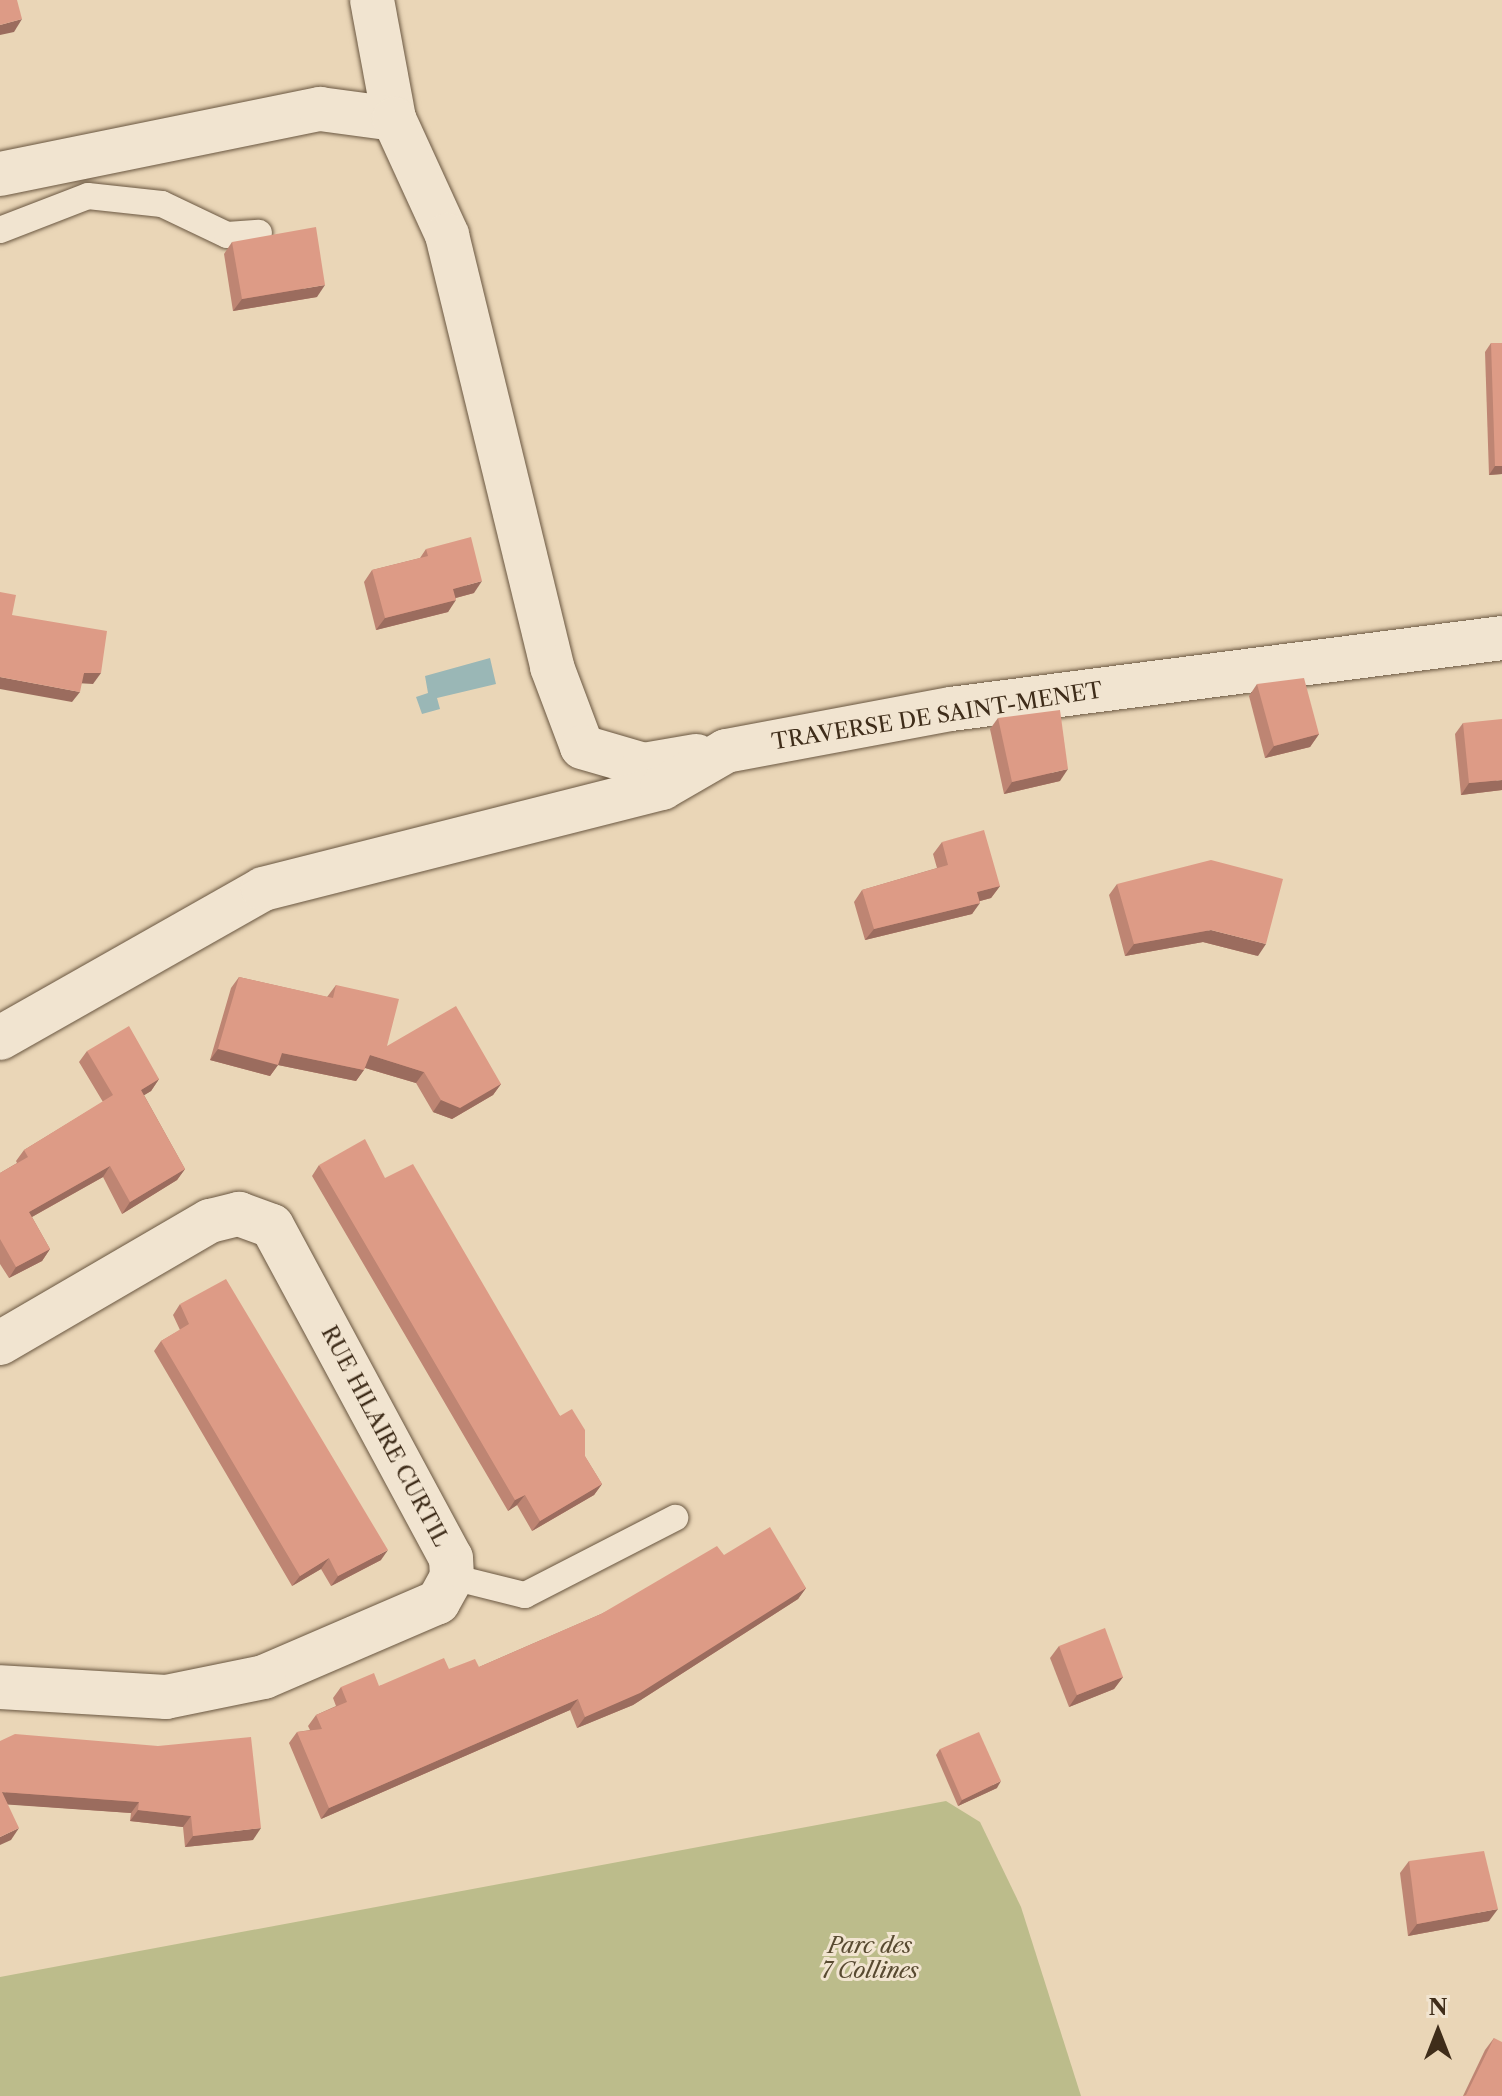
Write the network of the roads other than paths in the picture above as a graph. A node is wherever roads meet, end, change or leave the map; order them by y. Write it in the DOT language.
graph roads {
  1 [pos="372,0"];
  2 [pos="394,119"];
  3 [pos="0,174"];
  4 [pos="0,230"];
  5 [pos="259,233"];
  6 [pos="1502,638"];
  7 [pos="726,751"];
  8 [pos="0,1038"];
  9 [pos="0,1343"];
  10 [pos="675,1518"];
  11 [pos="452,1577"];
  12 [pos="0,1687"];
  1 -- 2 [label="street"];
  2 -- 3 [label="street"];
  2 -- 7 [label="street"];
  4 -- 5 [label="lane"];
  6 -- 7 [label="street, TRAVERSE DE SAINT-MENET"];
  7 -- 8 [label="street, TRAVERSE DE SAINT-MENET"];
  9 -- 11 [label="street, RUE HILAIRE CURTIL"];
  10 -- 11 [label="lane"];
  11 -- 12 [label="street, RUE HILAIRE CURTIL"];
}
